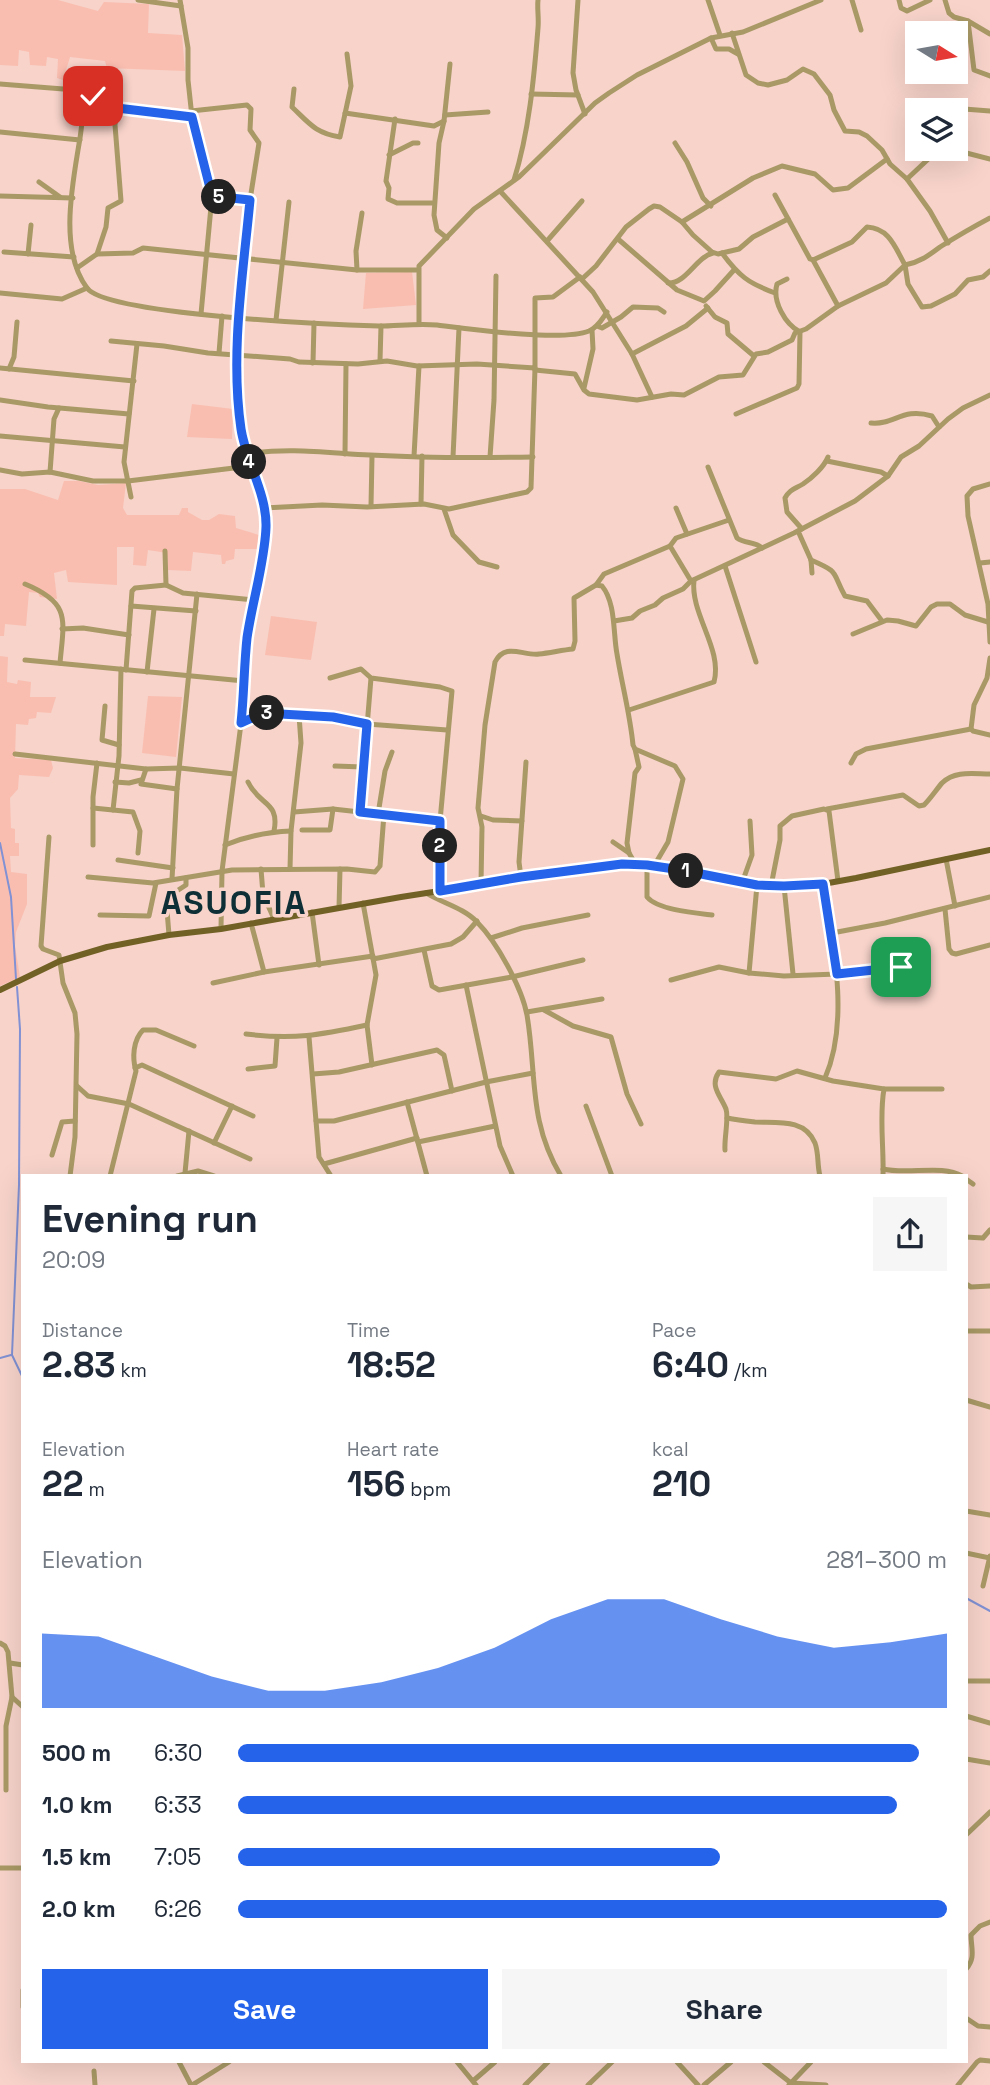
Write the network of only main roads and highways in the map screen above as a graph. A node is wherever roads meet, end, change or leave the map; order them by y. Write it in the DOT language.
graph roads {
  1 [pos="990,850"];
  2 [pos="0,990"];
  1 -- 2 [label="main road"];
}
